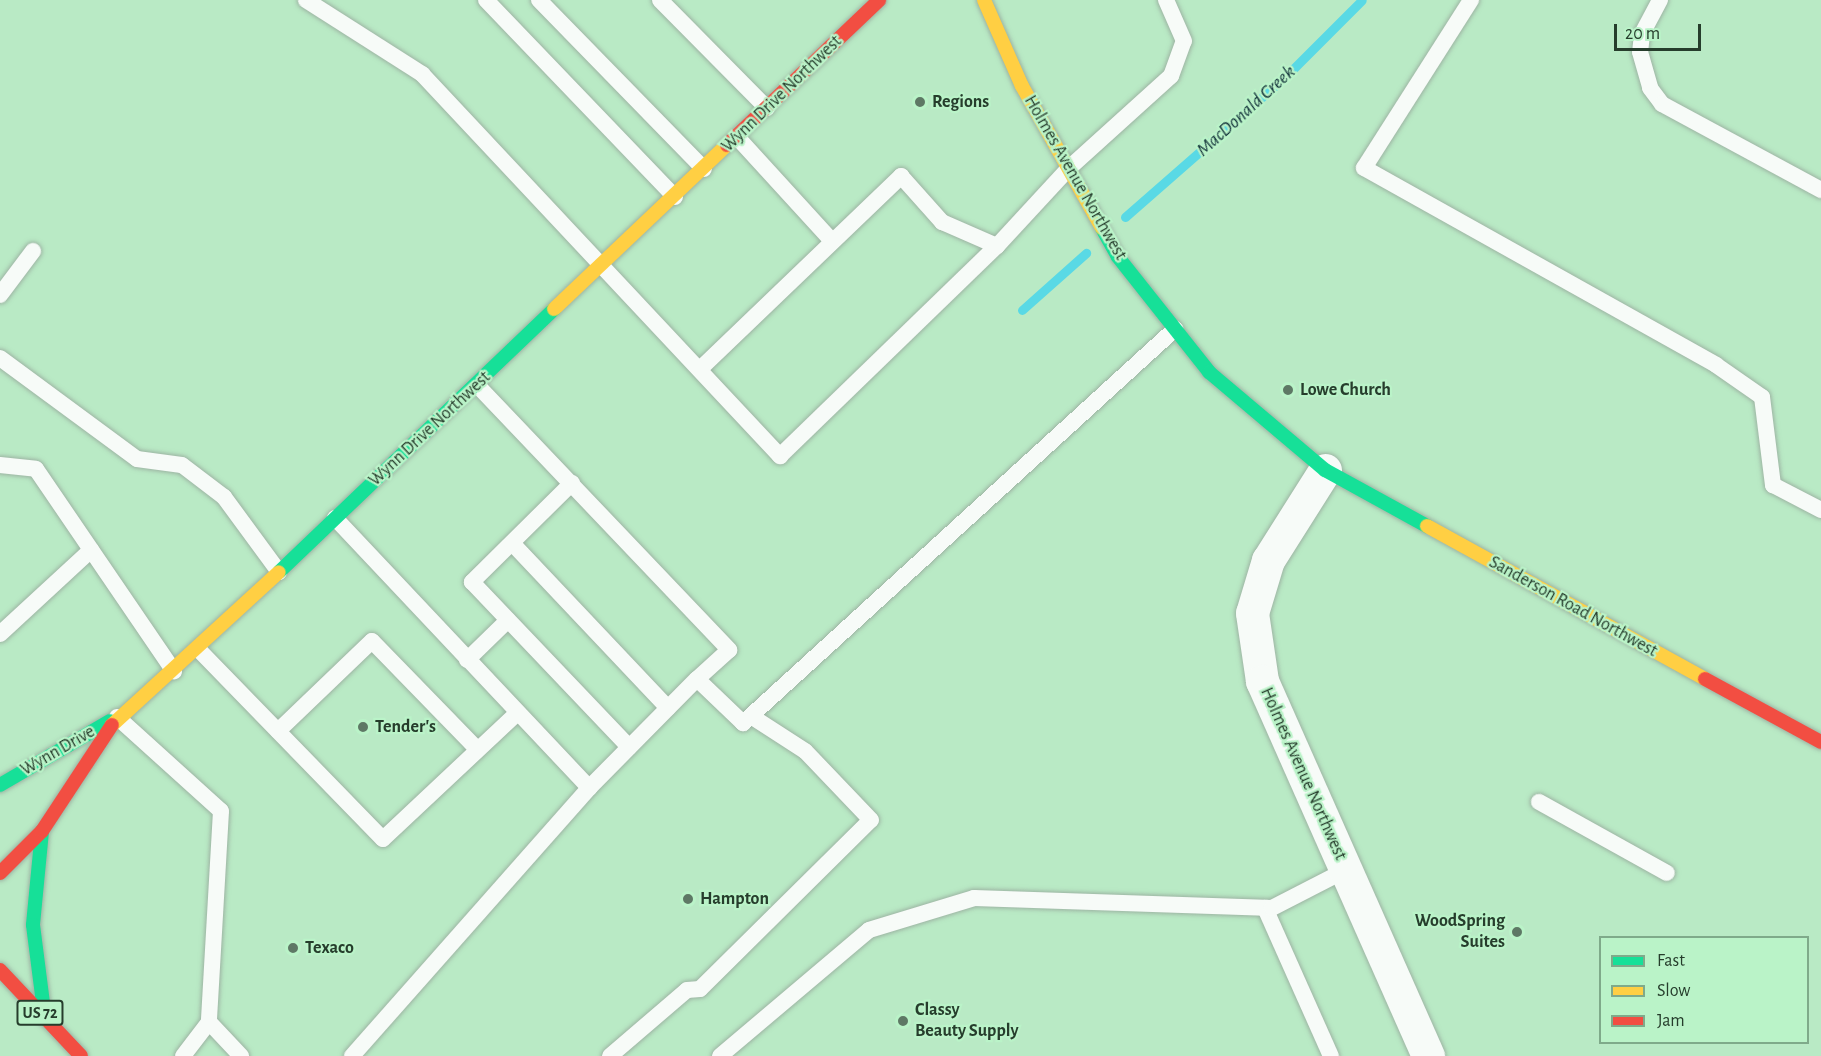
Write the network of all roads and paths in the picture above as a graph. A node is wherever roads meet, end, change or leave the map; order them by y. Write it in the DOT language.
graph roads {
  1 [pos="306,0"];
  2 [pos="486,0"];
  3 [pos="539,0"];
  4 [pos="660,0"];
  5 [pos="879,0"];
  6 [pos="984,0"];
  7 [pos="1166,0"];
  8 [pos="1471,0"];
  9 [pos="1660,0"];
  10 [pos="767,108"];
  11 [pos="737,137"];
  12 [pos="704,169"];
  13 [pos="1068,169"];
  14 [pos="1821,190"];
  15 [pos="675,197"];
  16 [pos="831,240"];
  17 [pos="998,246"];
  18 [pos="33,251"];
  19 [pos="602,266"];
  20 [pos="0,295"];
  21 [pos="1175,329"];
  22 [pos="0,358"];
  23 [pos="700,369"];
  24 [pos="477,385"];
  25 [pos="0,465"];
  26 [pos="1325,470"];
  27 [pos="572,483"];
  28 [pos="1821,510"];
  29 [pos="335,518"];
  30 [pos="512,543"];
  31 [pos="91,550"];
  32 [pos="279,572"];
  33 [pos="508,620"];
  34 [pos="0,634"];
  35 [pos="198,649"];
  36 [pos="467,660"];
  37 [pos="174,671"];
  38 [pos="696,679"];
  39 [pos="668,708"];
  40 [pos="518,713"];
  41 [pos="751,716"];
  42 [pos="117,717"];
  43 [pos="278,731"];
  44 [pos="1821,742"];
  45 [pos="629,747"];
  46 [pos="477,749"];
  47 [pos="0,785"];
  48 [pos="589,788"];
  49 [pos="1539,802"];
  50 [pos="42,831"];
  51 [pos="1346,870"];
  52 [pos="0,873"];
  53 [pos="1667,873"];
  54 [pos="1265,908"];
  55 [pos="0,970"];
  56 [pos="45,1018"];
  57 [pos="209,1022"];
  58 [pos="81,1056"];
  59 [pos="183,1056"];
  60 [pos="241,1056"];
  61 [pos="352,1056"];
  62 [pos="610,1056"];
  63 [pos="720,1056"];
  64 [pos="1331,1056"];
  65 [pos="1428,1056"];
  1 -- 19 [label="lane"];
  2 -- 15 [label="lane"];
  3 -- 12 [label="lane"];
  4 -- 10 [label="lane"];
  5 -- 10 [label="main road, Wynn Drive Northwest"];
  6 -- 13 [label="main road, Holmes Avenue Northwest"];
  7 -- 13 [label="lane"];
  8 -- 28 [label="lane"];
  9 -- 14 [label="lane"];
  10 -- 11 [label="main road, Wynn Drive Northwest"];
  11 -- 12 [label="main road, Wynn Drive Northwest"];
  11 -- 16 [label="lane"];
  12 -- 15 [label="main road, Wynn Drive Northwest"];
  13 -- 17 [label="lane"];
  13 -- 21 [label="main road, Holmes Avenue Northwest"];
  15 -- 19 [label="main road, Wynn Drive Northwest"];
  16 -- 17 [label="lane"];
  16 -- 23 [label="lane"];
  17 -- 23 [label="lane"];
  18 -- 20 [label="lane"];
  19 -- 23 [label="lane"];
  19 -- 24 [label="main road, Wynn Drive Northwest"];
  21 -- 26 [label="main road, Holmes Avenue Northwest"];
  21 -- 41 [label="lane"];
  22 -- 32 [label="lane"];
  24 -- 27 [label="lane"];
  24 -- 29 [label="main road, Wynn Drive Northwest"];
  25 -- 31 [label="lane"];
  26 -- 44 [label="main road, Sanderson Road Northwest"];
  26 -- 51 [label="street, Holmes Avenue Northwest"];
  27 -- 30 [label="lane"];
  27 -- 38 [label="lane"];
  29 -- 32 [label="main road, Wynn Drive Northwest"];
  29 -- 36 [label="lane"];
  30 -- 33 [label="lane"];
  30 -- 39 [label="lane"];
  31 -- 34 [label="lane"];
  31 -- 37 [label="lane"];
  32 -- 35 [label="main road, Wynn Drive Northwest"];
  33 -- 36 [label="lane"];
  33 -- 45 [label="lane"];
  35 -- 37 [label="main road, Wynn Drive Northwest"];
  35 -- 43 [label="lane"];
  36 -- 40 [label="lane"];
  37 -- 42 [label="main road, Wynn Drive Northwest"];
  38 -- 39 [label="lane"];
  38 -- 41 [label="lane"];
  39 -- 45 [label="lane"];
  40 -- 46 [label="lane"];
  40 -- 48 [label="lane"];
  41 -- 62 [label="lane"];
  42 -- 47 [label="main road, Wynn Drive"];
  42 -- 50 [label="main road, Wynn Drive Northwest"];
  42 -- 57 [label="lane"];
  43 -- 46 [label="lane"];
  43 -- 46 [label="lane"];
  45 -- 48 [label="lane"];
  48 -- 61 [label="lane"];
  49 -- 53 [label="lane"];
  50 -- 52 [label="main road, Wynn Drive Northwest"];
  50 -- 56 [label="main road"];
  51 -- 54 [label="lane"];
  51 -- 65 [label="street, Holmes Avenue Northwest"];
  54 -- 63 [label="lane"];
  54 -- 64 [label="lane"];
  55 -- 56 [label="main road, US 72"];
  56 -- 58 [label="main road, US 72"];
  57 -- 59 [label="lane"];
  57 -- 60 [label="lane"];
}
